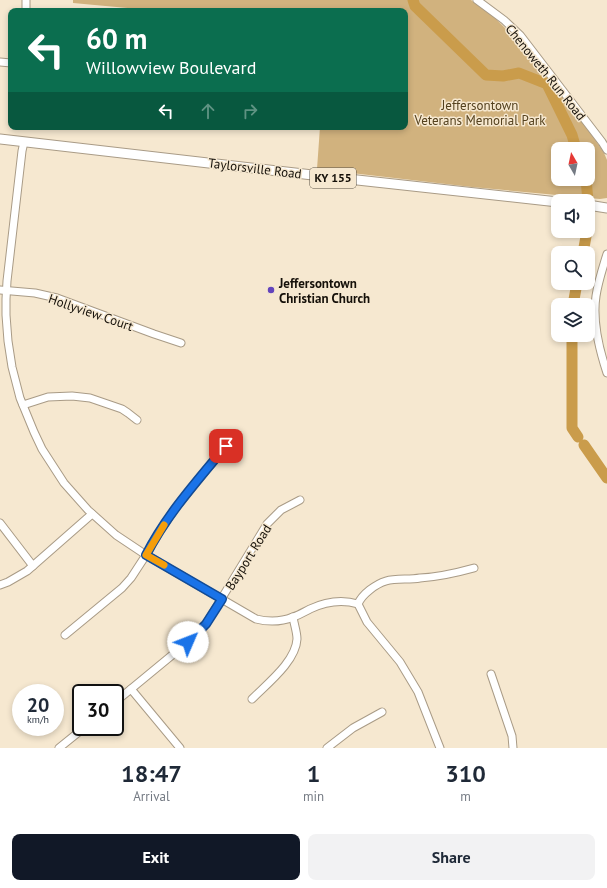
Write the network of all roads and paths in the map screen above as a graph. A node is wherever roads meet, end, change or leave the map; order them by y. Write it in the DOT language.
graph roads {
  1 [pos="477,0"];
  2 [pos="0,139"];
  3 [pos="24,142"];
  4 [pos="607,150"];
  5 [pos="551,201"];
  6 [pos="595,206"];
  7 [pos="607,208"];
  8 [pos="607,254"];
  9 [pos="3,290"];
  10 [pos="181,343"];
  11 [pos="607,373"];
  12 [pos="23,405"];
  13 [pos="137,420"];
  14 [pos="226,446"];
  15 [pos="300,500"];
  16 [pos="92,514"];
  17 [pos="0,523"];
  18 [pos="146,555"];
  19 [pos="33,566"];
  20 [pos="474,568"];
  21 [pos="0,585"];
  22 [pos="222,599"];
  23 [pos="358,604"];
  24 [pos="293,617"];
  25 [pos="65,635"];
  26 [pos="491,674"];
  27 [pos="131,689"];
  28 [pos="124,695"];
  29 [pos="252,699"];
  30 [pos="382,712"];
  31 [pos="74,736"];
  32 [pos="59,748"];
  33 [pos="180,748"];
  34 [pos="327,748"];
  35 [pos="440,748"];
  36 [pos="513,748"];
  1 -- 4 [label="street, Chenoweth Run Road"];
  2 -- 3 [label="main road, Taylorsville Road / KY 155"];
  3 -- 5 [label="main road, Taylorsville Road / KY 155"];
  3 -- 9 [label="street"];
  6 -- 7 [label="main road"];
  8 -- 11 [label="street"];
  9 -- 10 [label="street, Hollyview Court"];
  9 -- 12 [label="street"];
  12 -- 13 [label="street"];
  12 -- 16 [label="street"];
  14 -- 18 [label="street"];
  15 -- 22 [label="street, Bayport Road"];
  16 -- 18 [label="street"];
  16 -- 19 [label="street"];
  17 -- 19 [label="street"];
  18 -- 22 [label="street"];
  18 -- 25 [label="street"];
  19 -- 21 [label="street"];
  20 -- 23 [label="street"];
  22 -- 24 [label="street"];
  22 -- 27 [label="street, Bayport Road"];
  23 -- 24 [label="street"];
  23 -- 35 [label="street"];
  24 -- 29 [label="street"];
  26 -- 36 [label="street"];
  27 -- 28 [label="street, Bayport Road"];
  27 -- 33 [label="street"];
  30 -- 34 [label="street"];
  31 -- 32 [label="street"];
}
